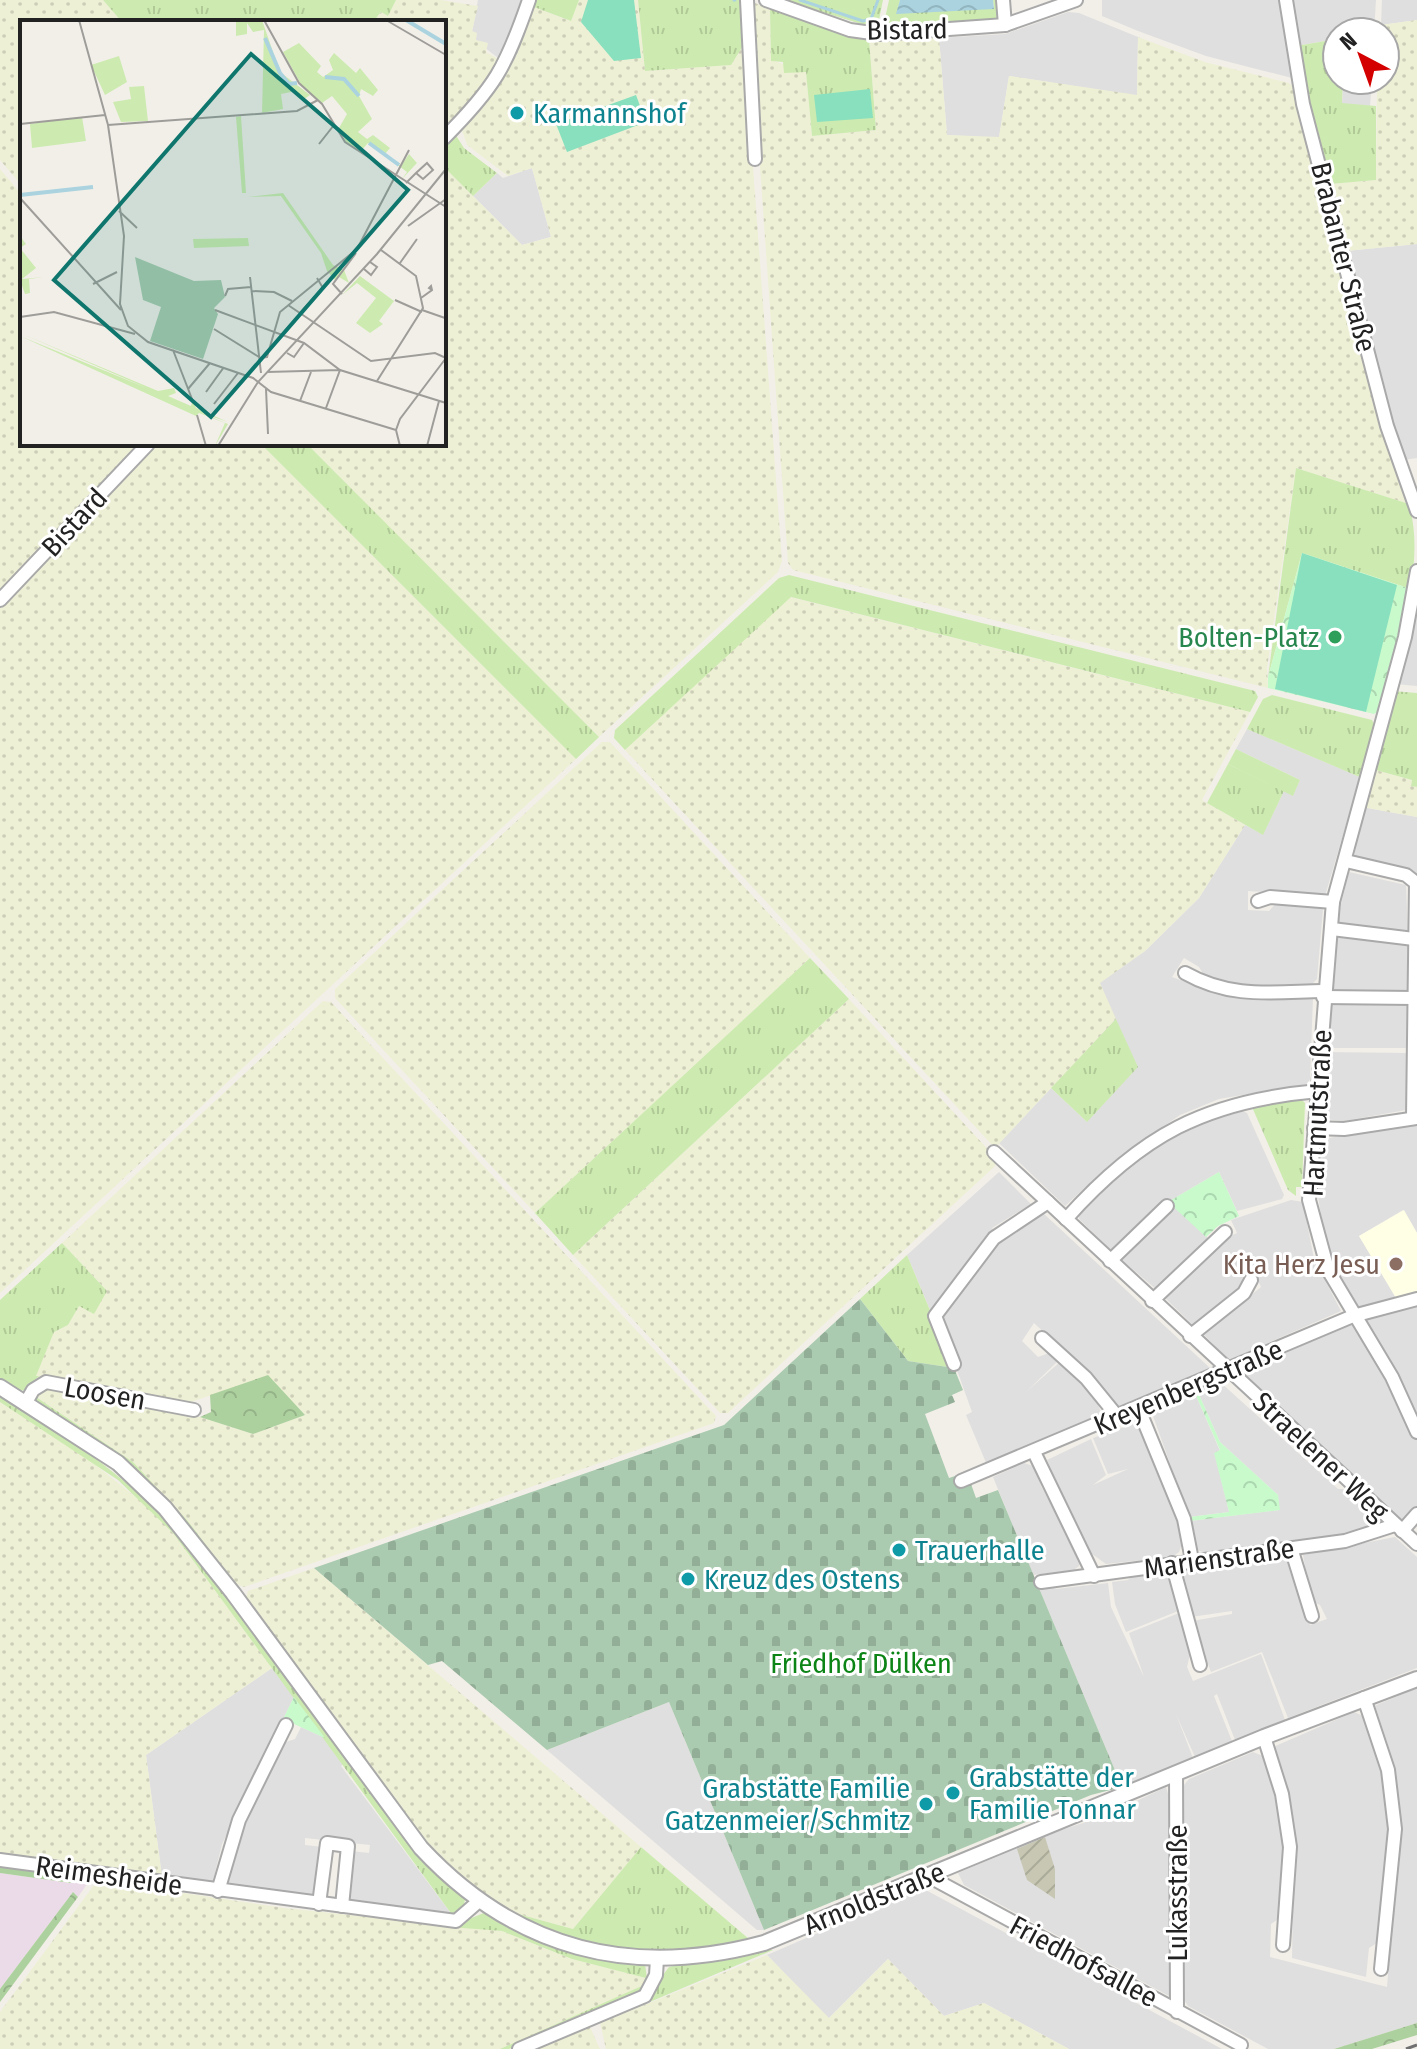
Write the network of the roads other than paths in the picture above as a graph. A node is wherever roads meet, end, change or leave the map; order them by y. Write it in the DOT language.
graph roads {
  1 [pos="529,0"];
  2 [pos="747,0"];
  3 [pos="766,0"];
  4 [pos="1003,0"];
  5 [pos="1076,0"];
  6 [pos="1286,0"];
  7 [pos="1005,25"];
  8 [pos="446,136"];
  9 [pos="755,159"];
  10 [pos="146,446"];
  11 [pos="1417,511"];
  12 [pos="1417,571"];
  13 [pos="0,600"];
  14 [pos="1346,861"];
  15 [pos="1258,901"];
  16 [pos="1333,902"];
  17 [pos="1332,929"];
  18 [pos="1414,939"];
  19 [pos="1185,973"];
  20 [pos="1323,994"];
  21 [pos="1414,998"];
  22 [pos="1318,1091"];
  23 [pos="1415,1118"];
  24 [pos="1314,1128"];
  25 [pos="994,1152"];
  26 [pos="1048,1202"];
  27 [pos="1167,1206"];
  28 [pos="1066,1219"];
  29 [pos="1225,1232"];
  30 [pos="1110,1261"];
  31 [pos="1251,1280"];
  32 [pos="1417,1299"];
  33 [pos="1152,1301"];
  34 [pos="1353,1316"];
  35 [pos="1190,1336"];
  36 [pos="1042,1338"];
  37 [pos="954,1364"];
  38 [pos="1229,1371"];
  39 [pos="0,1387"];
  40 [pos="25,1404"];
  41 [pos="1138,1407"];
  42 [pos="194,1410"];
  43 [pos="1117,1416"];
  44 [pos="1417,1432"];
  45 [pos="1034,1452"];
  46 [pos="961,1481"];
  47 [pos="1417,1514"];
  48 [pos="1398,1528"];
  49 [pos="1417,1544"];
  50 [pos="1291,1548"];
  51 [pos="1192,1560"];
  52 [pos="1172,1563"];
  53 [pos="1094,1576"];
  54 [pos="1041,1582"];
  55 [pos="1312,1616"];
  56 [pos="1200,1665"];
  57 [pos="1417,1679"];
  58 [pos="1364,1698"];
  59 [pos="286,1725"];
  60 [pos="1264,1737"];
  61 [pos="1176,1774"];
  62 [pos="0,1860"];
  63 [pos="928,1876"];
  64 [pos="218,1891"];
  65 [pos="479,1901"];
  66 [pos="319,1904"];
  67 [pos="342,1906"];
  68 [pos="1283,1945"];
  69 [pos="657,1959"];
  70 [pos="1381,1969"];
  71 [pos="1177,2012"];
  72 [pos="1241,2045"];
  73 [pos="519,2049"];
  1 -- 8 [label="street"];
  2 -- 9 [label="street"];
  3 -- 7 [label="street, Bistard"];
  4 -- 7 [label="street"];
  5 -- 7 [label="street, Bistard"];
  6 -- 11 [label="street, Brabanter Straße"];
  10 -- 13 [label="street, Bistard"];
  12 -- 14 [label="street, Hartmutstraße"];
  14 -- 16 [label="street, Hartmutstraße"];
  14 -- 18 [label="street"];
  15 -- 16 [label="street"];
  16 -- 17 [label="street, Hartmutstraße"];
  17 -- 18 [label="street"];
  17 -- 20 [label="street, Hartmutstraße"];
  18 -- 21 [label="street"];
  19 -- 20 [label="street"];
  20 -- 21 [label="street, Hartmutstraße"];
  20 -- 22 [label="street, Hartmutstraße"];
  21 -- 23 [label="street"];
  22 -- 24 [label="street, Hartmutstraße"];
  22 -- 28 [label="street"];
  23 -- 24 [label="street"];
  24 -- 34 [label="street, Hartmutstraße"];
  25 -- 26 [label="street, Straelener Weg"];
  26 -- 28 [label="street, Straelener Weg"];
  26 -- 37 [label="street"];
  27 -- 30 [label="street"];
  28 -- 30 [label="street, Straelener Weg"];
  29 -- 33 [label="street"];
  30 -- 33 [label="street, Straelener Weg"];
  31 -- 35 [label="street"];
  32 -- 34 [label="street, Kreyenbergstraße"];
  33 -- 35 [label="street, Straelener Weg"];
  34 -- 38 [label="street, Kreyenbergstraße"];
  34 -- 44 [label="street, Hartmutstraße"];
  35 -- 38 [label="street, Straelener Weg"];
  36 -- 43 [label="street"];
  38 -- 41 [label="street, Kreyenbergstraße"];
  38 -- 48 [label="street, Straelener Weg"];
  39 -- 40 [label="street, Arnoldstraße"];
  40 -- 42 [label="street, Loosen"];
  40 -- 65 [label="street, Arnoldstraße"];
  41 -- 43 [label="street, Kreyenbergstraße"];
  41 -- 51 [label="street"];
  43 -- 45 [label="street, Kreyenbergstraße"];
  45 -- 46 [label="street, Kreyenbergstraße"];
  45 -- 53 [label="street"];
  47 -- 48 [label="street"];
  48 -- 49 [label="street, Straelener Weg"];
  48 -- 50 [label="street, Marienstraße"];
  50 -- 51 [label="street, Marienstraße"];
  50 -- 55 [label="street"];
  51 -- 52 [label="street, Marienstraße"];
  52 -- 53 [label="street, Marienstraße"];
  52 -- 56 [label="street"];
  53 -- 54 [label="street, Marienstraße"];
  57 -- 58 [label="street, Arnoldstraße"];
  58 -- 60 [label="street, Arnoldstraße"];
  58 -- 70 [label="street"];
  59 -- 64 [label="street"];
  60 -- 61 [label="street, Arnoldstraße"];
  60 -- 68 [label="street"];
  61 -- 63 [label="street, Arnoldstraße"];
  61 -- 71 [label="street, Lukasstraße"];
  62 -- 64 [label="street, Reimesheide"];
  63 -- 69 [label="street, Arnoldstraße"];
  63 -- 71 [label="street, Friedhofsallee"];
  64 -- 66 [label="street, Reimesheide"];
  65 -- 67 [label="street, Reimesheide"];
  65 -- 69 [label="street, Arnoldstraße"];
  66 -- 67 [label="street, Reimesheide"];
  66 -- 67 [label="street"];
  69 -- 73 [label="street"];
  71 -- 72 [label="street, Friedhofsallee"];
}
